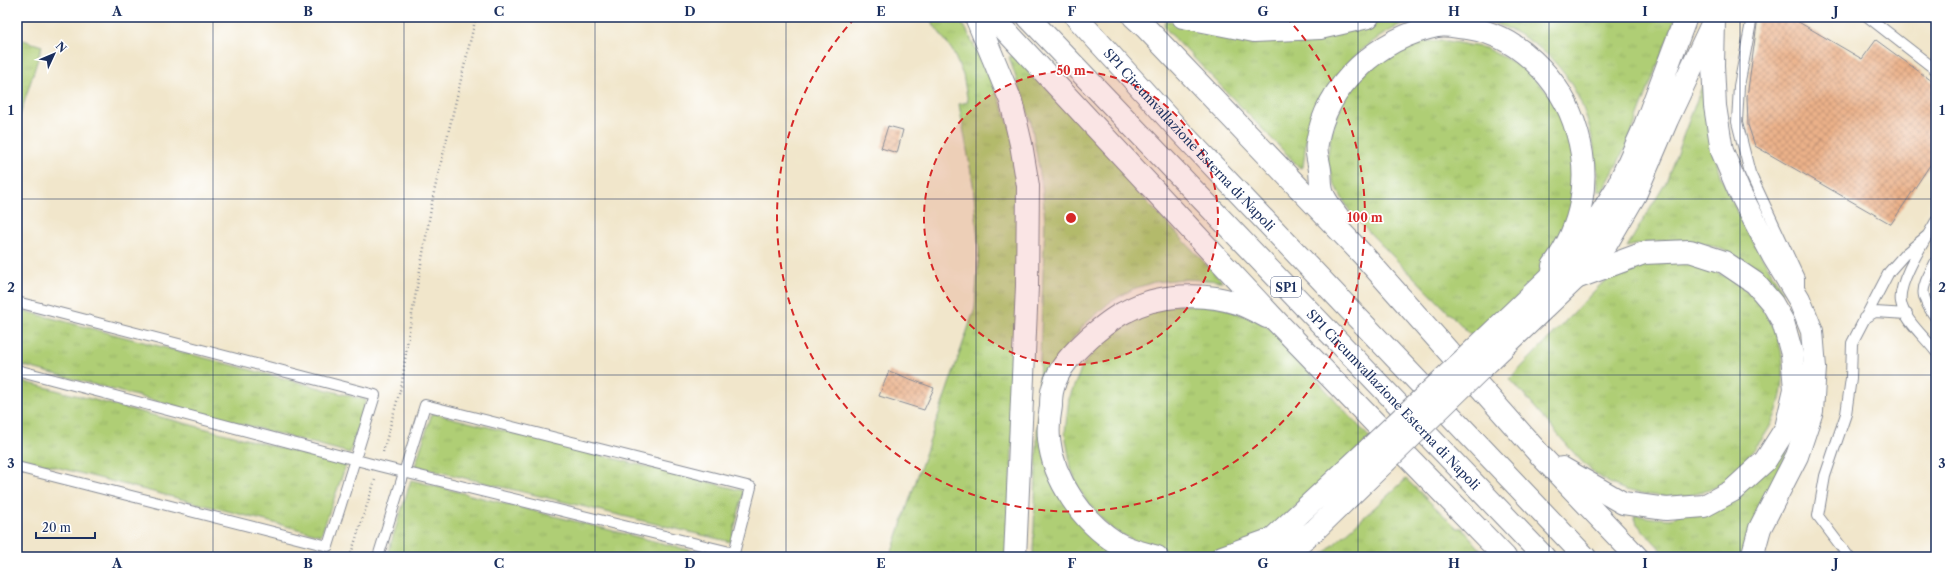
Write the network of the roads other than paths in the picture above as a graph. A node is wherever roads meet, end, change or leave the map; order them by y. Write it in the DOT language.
graph roads {
  1 [pos="976,17"];
  2 [pos="993,17"];
  3 [pos="1028,17"];
  4 [pos="1076,17"];
  5 [pos="1134,17"];
  6 [pos="1183,17"];
  7 [pos="1368,17"];
  8 [pos="1686,17"];
  9 [pos="1752,17"];
  10 [pos="1868,17"];
  11 [pos="1936,70"];
  12 [pos="1936,221"];
  13 [pos="1928,235"];
  14 [pos="1364,256"];
  15 [pos="1936,261"];
  16 [pos="1576,278"];
  17 [pos="1534,291"];
  18 [pos="1798,299"];
  19 [pos="17,302"];
  20 [pos="1907,314"];
  21 [pos="1864,318"];
  22 [pos="1936,318"];
  23 [pos="1277,322"];
  24 [pos="1936,352"];
  25 [pos="1483,354"];
  26 [pos="17,370"];
  27 [pos="1377,455"];
  28 [pos="1541,456"];
  29 [pos="354,460"];
  30 [pos="17,467"];
  31 [pos="405,473"];
  32 [pos="1316,529"];
  33 [pos="1277,548"];
  34 [pos="1847,554"];
  35 [pos="734,555"];
  36 [pos="378,557"];
  37 [pos="1015,557"];
  38 [pos="1157,557"];
  39 [pos="1222,557"];
  40 [pos="1253,557"];
  41 [pos="1300,557"];
  42 [pos="1504,557"];
  43 [pos="1544,557"];
  44 [pos="1585,557"];
  45 [pos="1637,557"];
  46 [pos="1752,557"];
  1 -- 37 [label="highway"];
  2 -- 23 [label="highway"];
  3 -- 43 [label="highway, SP1 Circumvallazione Esterna di Napoli / SP1"];
  4 -- 44 [label="highway, SP1 Circumvallazione Esterna di Napoli / SP1"];
  5 -- 14 [label="highway"];
  6 -- 7 [label="highway"];
  8 -- 17 [label="highway"];
  9 -- 18 [label="lane"];
  10 -- 11 [label="lane"];
  12 -- 13 [label="lane"];
  13 -- 20 [label="lane"];
  13 -- 21 [label="lane"];
  14 -- 17 [label="highway"];
  14 -- 28 [label="highway"];
  15 -- 22 [label="lane"];
  16 -- 18 [label="highway"];
  16 -- 25 [label="highway"];
  16 -- 28 [label="highway"];
  17 -- 25 [label="highway"];
  18 -- 46 [label="highway"];
  19 -- 29 [label="lane"];
  20 -- 21 [label="lane"];
  20 -- 24 [label="lane"];
  21 -- 34 [label="lane"];
  23 -- 38 [label="highway"];
  23 -- 42 [label="highway"];
  25 -- 27 [label="highway, bridge"];
  26 -- 29 [label="lane"];
  27 -- 32 [label="highway"];
  27 -- 33 [label="highway"];
  28 -- 45 [label="highway"];
  29 -- 30 [label="lane"];
  29 -- 31 [label="lane"];
  31 -- 35 [label="lane"];
  31 -- 35 [label="lane"];
  31 -- 36 [label="lane"];
  32 -- 33 [label="highway"];
  32 -- 41 [label="highway"];
  33 -- 39 [label="highway"];
  33 -- 40 [label="highway"];
}
